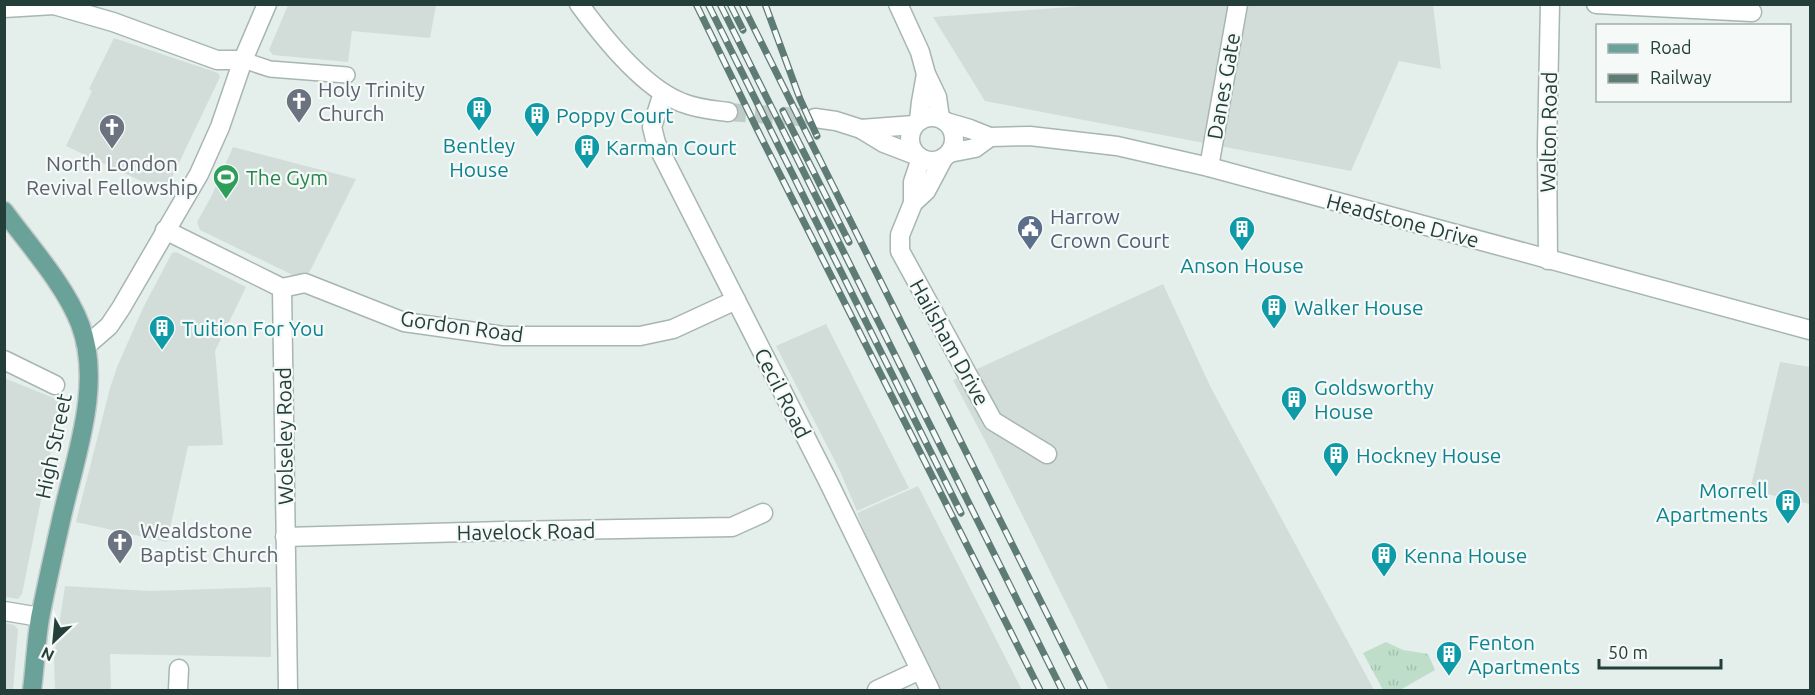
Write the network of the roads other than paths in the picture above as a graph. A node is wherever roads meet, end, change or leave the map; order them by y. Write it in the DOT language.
graph roads {
  1 [pos="267,4"];
  2 [pos="579,4"];
  3 [pos="898,4"];
  4 [pos="1238,4"];
  5 [pos="1550,4"];
  6 [pos="1596,4"];
  7 [pos="55,5"];
  8 [pos="4,8"];
  9 [pos="1752,12"];
  10 [pos="243,60"];
  11 [pos="926,74"];
  12 [pos="347,75"];
  13 [pos="663,93"];
  14 [pos="728,112"];
  15 [pos="815,118"];
  16 [pos="943,120"];
  17 [pos="917,123"];
  18 [pos="861,129"];
  19 [pos="990,138"];
  20 [pos="946,155"];
  21 [pos="920,157"];
  22 [pos="1209,167"];
  23 [pos="913,203"];
  24 [pos="4,211"];
  25 [pos="165,230"];
  26 [pos="1548,260"];
  27 [pos="282,288"];
  28 [pos="736,300"];
  29 [pos="1810,330"];
  30 [pos="86,346"];
  31 [pos="4,360"];
  32 [pos="55,385"];
  33 [pos="1047,454"];
  34 [pos="763,513"];
  35 [pos="285,537"];
  36 [pos="4,612"];
  37 [pos="40,618"];
  38 [pos="179,669"];
  39 [pos="920,670"];
  40 [pos="32,690"];
  41 [pos="178,690"];
  42 [pos="288,690"];
  43 [pos="877,690"];
  44 [pos="930,690"];
  1 -- 10 [label="street"];
  2 -- 13 [label="street"];
  3 -- 11 [label="street"];
  4 -- 22 [label="street, Danes Gate"];
  5 -- 26 [label="street, Walton Road"];
  6 -- 9 [label="street"];
  7 -- 8 [label="street"];
  7 -- 10 [label="street"];
  10 -- 12 [label="street"];
  10 -- 25 [label="street"];
  11 -- 16 [label="street"];
  11 -- 17 [label="street"];
  13 -- 14 [label="street"];
  13 -- 28 [label="street, Cecil Road"];
  15 -- 18 [label="street"];
  16 -- 17 [label="street"];
  16 -- 19 [label="street, Headstone Drive"];
  16 -- 20 [label="street"];
  17 -- 18 [label="street"];
  17 -- 21 [label="street"];
  18 -- 21 [label="street"];
  19 -- 20 [label="street, Headstone Drive"];
  19 -- 22 [label="street, Headstone Drive"];
  20 -- 21 [label="street"];
  20 -- 23 [label="street, Hailsham Drive"];
  21 -- 23 [label="street, Hailsham Drive"];
  22 -- 26 [label="street, Headstone Drive"];
  23 -- 33 [label="street, Hailsham Drive"];
  24 -- 30 [label="main road, High Street"];
  25 -- 27 [label="street"];
  25 -- 30 [label="street"];
  26 -- 29 [label="street, Headstone Drive"];
  27 -- 28 [label="street, Gordon Road"];
  27 -- 35 [label="street, Wolseley Road"];
  28 -- 39 [label="street, Cecil Road"];
  30 -- 37 [label="main road, High Street"];
  31 -- 32 [label="street"];
  34 -- 35 [label="street, Havelock Road"];
  35 -- 42 [label="street, Wolseley Road"];
  36 -- 37 [label="street"];
  37 -- 40 [label="main road, High Street"];
  38 -- 41 [label="street"];
  39 -- 43 [label="street"];
  39 -- 44 [label="street, Cecil Road"];
}
